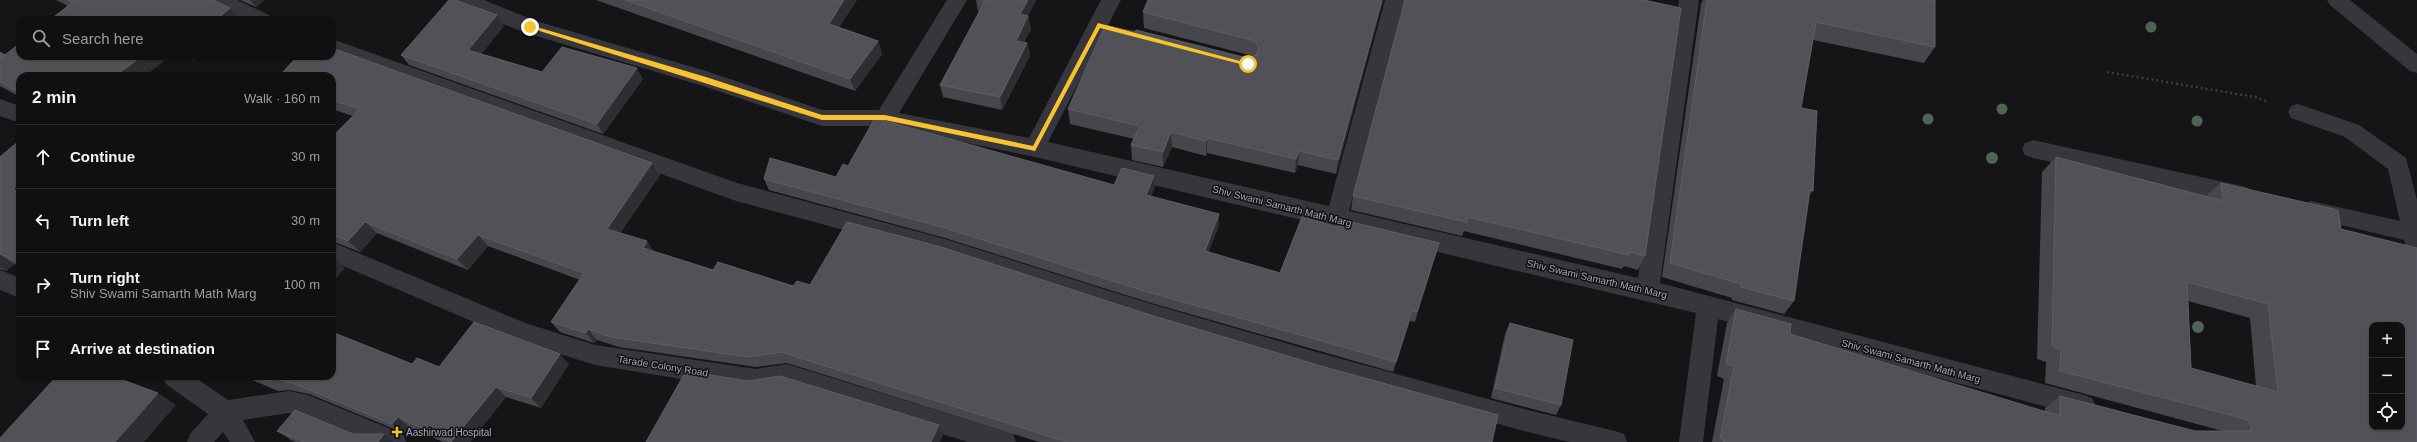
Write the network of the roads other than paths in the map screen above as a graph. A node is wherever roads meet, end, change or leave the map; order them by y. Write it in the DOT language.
graph roads {
  1 [pos="219,0"];
  2 [pos="464,0"];
  3 [pos="957,0"];
  4 [pos="1111,0"];
  5 [pos="1395,0"];
  6 [pos="1689,0"];
  7 [pos="2337,0"];
  8 [pos="499,6"];
  9 [pos="253,16"];
  10 [pos="336,48"];
  11 [pos="2417,65"];
  12 [pos="0,107"];
  13 [pos="2298,112"];
  14 [pos="16,113"];
  15 [pos="885,118"];
  16 [pos="1035,148"];
  17 [pos="2033,149"];
  18 [pos="2258,199"];
  19 [pos="2289,206"];
  20 [pos="1336,219"];
  21 [pos="2415,241"];
  22 [pos="336,253"];
  23 [pos="0,280"];
  24 [pos="16,286"];
  25 [pos="1648,290"];
  26 [pos="1708,307"];
  27 [pos="180,380"];
  28 [pos="225,412"];
  29 [pos="2104,412"];
  30 [pos="199,442"];
  31 [pos="243,442"];
  32 [pos="394,442"];
  33 [pos="1004,442"];
  34 [pos="1615,442"];
  35 [pos="1691,442"];
  1 -- 9 [label="street"];
  2 -- 8 [label="street, Shiv Swami Samarth Math Marg"];
  3 -- 15 [label="street"];
  4 -- 16 [label="street"];
  5 -- 20 [label="street"];
  6 -- 25 [label="street"];
  7 -- 11 [label="street"];
  8 -- 15 [label="street, Shiv Swami Samarth Math Marg"];
  10 -- 34 [label="street"];
  12 -- 14 [label="street"];
  13 -- 21 [label="street"];
  15 -- 16 [label="street, Shiv Swami Samarth Math Marg"];
  16 -- 20 [label="street, Shiv Swami Samarth Math Marg"];
  17 -- 18 [label="street"];
  19 -- 21 [label="street"];
  20 -- 25 [label="street, Shiv Swami Samarth Math Marg"];
  22 -- 33 [label="street, Tarade Colony Road"];
  23 -- 24 [label="street"];
  25 -- 26 [label="street, Shiv Swami Samarth Math Marg"];
  26 -- 29 [label="street, Shiv Swami Samarth Math Marg"];
  26 -- 35 [label="street"];
  27 -- 28 [label="street"];
  28 -- 30 [label="street"];
  28 -- 31 [label="street"];
  28 -- 32 [label="street"];
}
